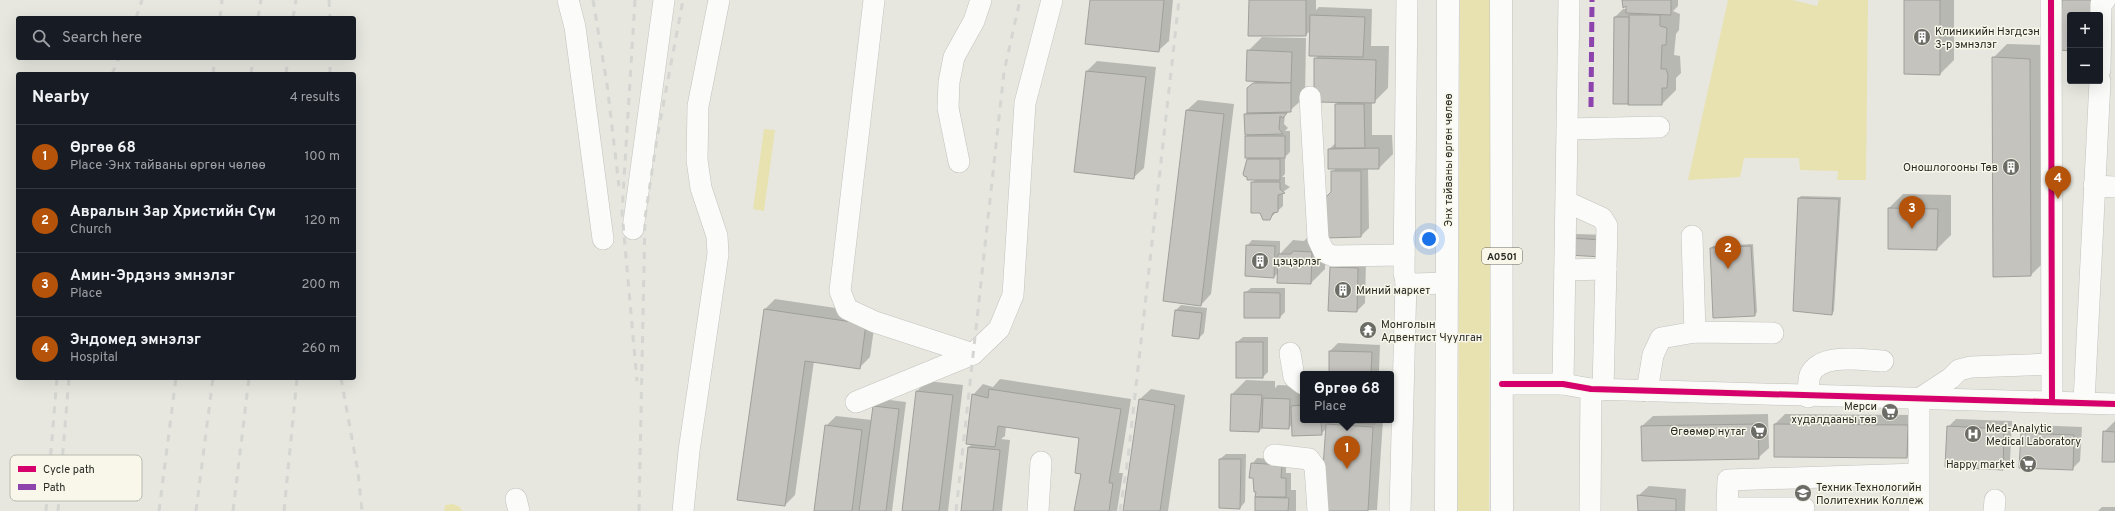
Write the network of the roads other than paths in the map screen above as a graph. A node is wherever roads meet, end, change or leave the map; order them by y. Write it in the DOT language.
graph roads {
  1 [pos="568,0"];
  2 [pos="664,0"];
  3 [pos="719,0"];
  4 [pos="874,0"];
  5 [pos="981,0"];
  6 [pos="1052,0"];
  7 [pos="1407,0"];
  8 [pos="1448,0"];
  9 [pos="1502,0"];
  10 [pos="1569,0"];
  11 [pos="2051,0"];
  12 [pos="2104,0"];
  13 [pos="2100,48"];
  14 [pos="2100,84"];
  15 [pos="1310,97"];
  16 [pos="1659,128"];
  17 [pos="1568,130"];
  18 [pos="959,162"];
  19 [pos="2094,186"];
  20 [pos="2115,187"];
  21 [pos="1567,202"];
  22 [pos="633,228"];
  23 [pos="1692,236"];
  24 [pos="603,239"];
  25 [pos="1404,255"];
  26 [pos="1606,269"];
  27 [pos="1565,270"];
  28 [pos="1406,281"];
  29 [pos="1447,283"];
  30 [pos="1695,332"];
  31 [pos="1773,333"];
  32 [pos="1290,353"];
  33 [pos="973,354"];
  34 [pos="1883,361"];
  35 [pos="2052,364"];
  36 [pos="1300,382"];
  37 [pos="1397,383"];
  38 [pos="1502,384"];
  39 [pos="1564,384"];
  40 [pos="1597,389"];
  41 [pos="1647,391"];
  42 [pos="1808,397"];
  43 [pos="1919,400"];
  44 [pos="856,402"];
  45 [pos="2052,402"];
  46 [pos="2084,402"];
  47 [pos="2115,404"];
  48 [pos="1274,455"];
  49 [pos="1042,462"];
  50 [pos="1918,474"];
  51 [pos="1804,477"];
  52 [pos="1804,510"];
  53 [pos="683,511"];
  54 [pos="1038,511"];
  55 [pos="1318,511"];
  56 [pos="1400,511"];
  57 [pos="1446,511"];
  58 [pos="1502,511"];
  59 [pos="1590,511"];
  60 [pos="1919,511"];
  1 -- 24 [label="street"];
  2 -- 22 [label="street"];
  3 -- 53 [label="street"];
  4 -- 33 [label="street"];
  5 -- 18 [label="street"];
  6 -- 33 [label="street"];
  7 -- 25 [label="street"];
  8 -- 29 [label="highway, Энх тайваны өргөн чөлөө"];
  9 -- 38 [label="highway, A0501"];
  10 -- 17 [label="street"];
  11 -- 35 [label="street"];
  12 -- 13 [label="street"];
  14 -- 19 [label="street"];
  15 -- 25 [label="street"];
  16 -- 17 [label="street"];
  17 -- 21 [label="street"];
  19 -- 20 [label="street"];
  19 -- 46 [label="street"];
  21 -- 26 [label="street"];
  21 -- 27 [label="street"];
  23 -- 30 [label="street"];
  25 -- 28 [label="street"];
  26 -- 27 [label="street"];
  26 -- 40 [label="street"];
  27 -- 39 [label="street"];
  28 -- 29 [label="street"];
  28 -- 37 [label="street"];
  29 -- 57 [label="highway, Энх тайваны өргөн чөлөө"];
  30 -- 31 [label="street"];
  30 -- 41 [label="street"];
  32 -- 36 [label="street"];
  33 -- 44 [label="street"];
  34 -- 42 [label="street"];
  35 -- 43 [label="street"];
  35 -- 45 [label="street"];
  37 -- 56 [label="street"];
  38 -- 39 [label="street"];
  38 -- 58 [label="highway, A0501"];
  39 -- 40 [label="street"];
  40 -- 41 [label="street"];
  40 -- 59 [label="street"];
  41 -- 42 [label="street"];
  42 -- 43 [label="street"];
  43 -- 45 [label="street"];
  43 -- 50 [label="street"];
  45 -- 46 [label="street"];
  46 -- 47 [label="street"];
  48 -- 55 [label="street"];
  49 -- 54 [label="street"];
  50 -- 51 [label="street"];
  50 -- 60 [label="street"];
  51 -- 52 [label="street"];
  51 -- 52 [label="street"];
}
